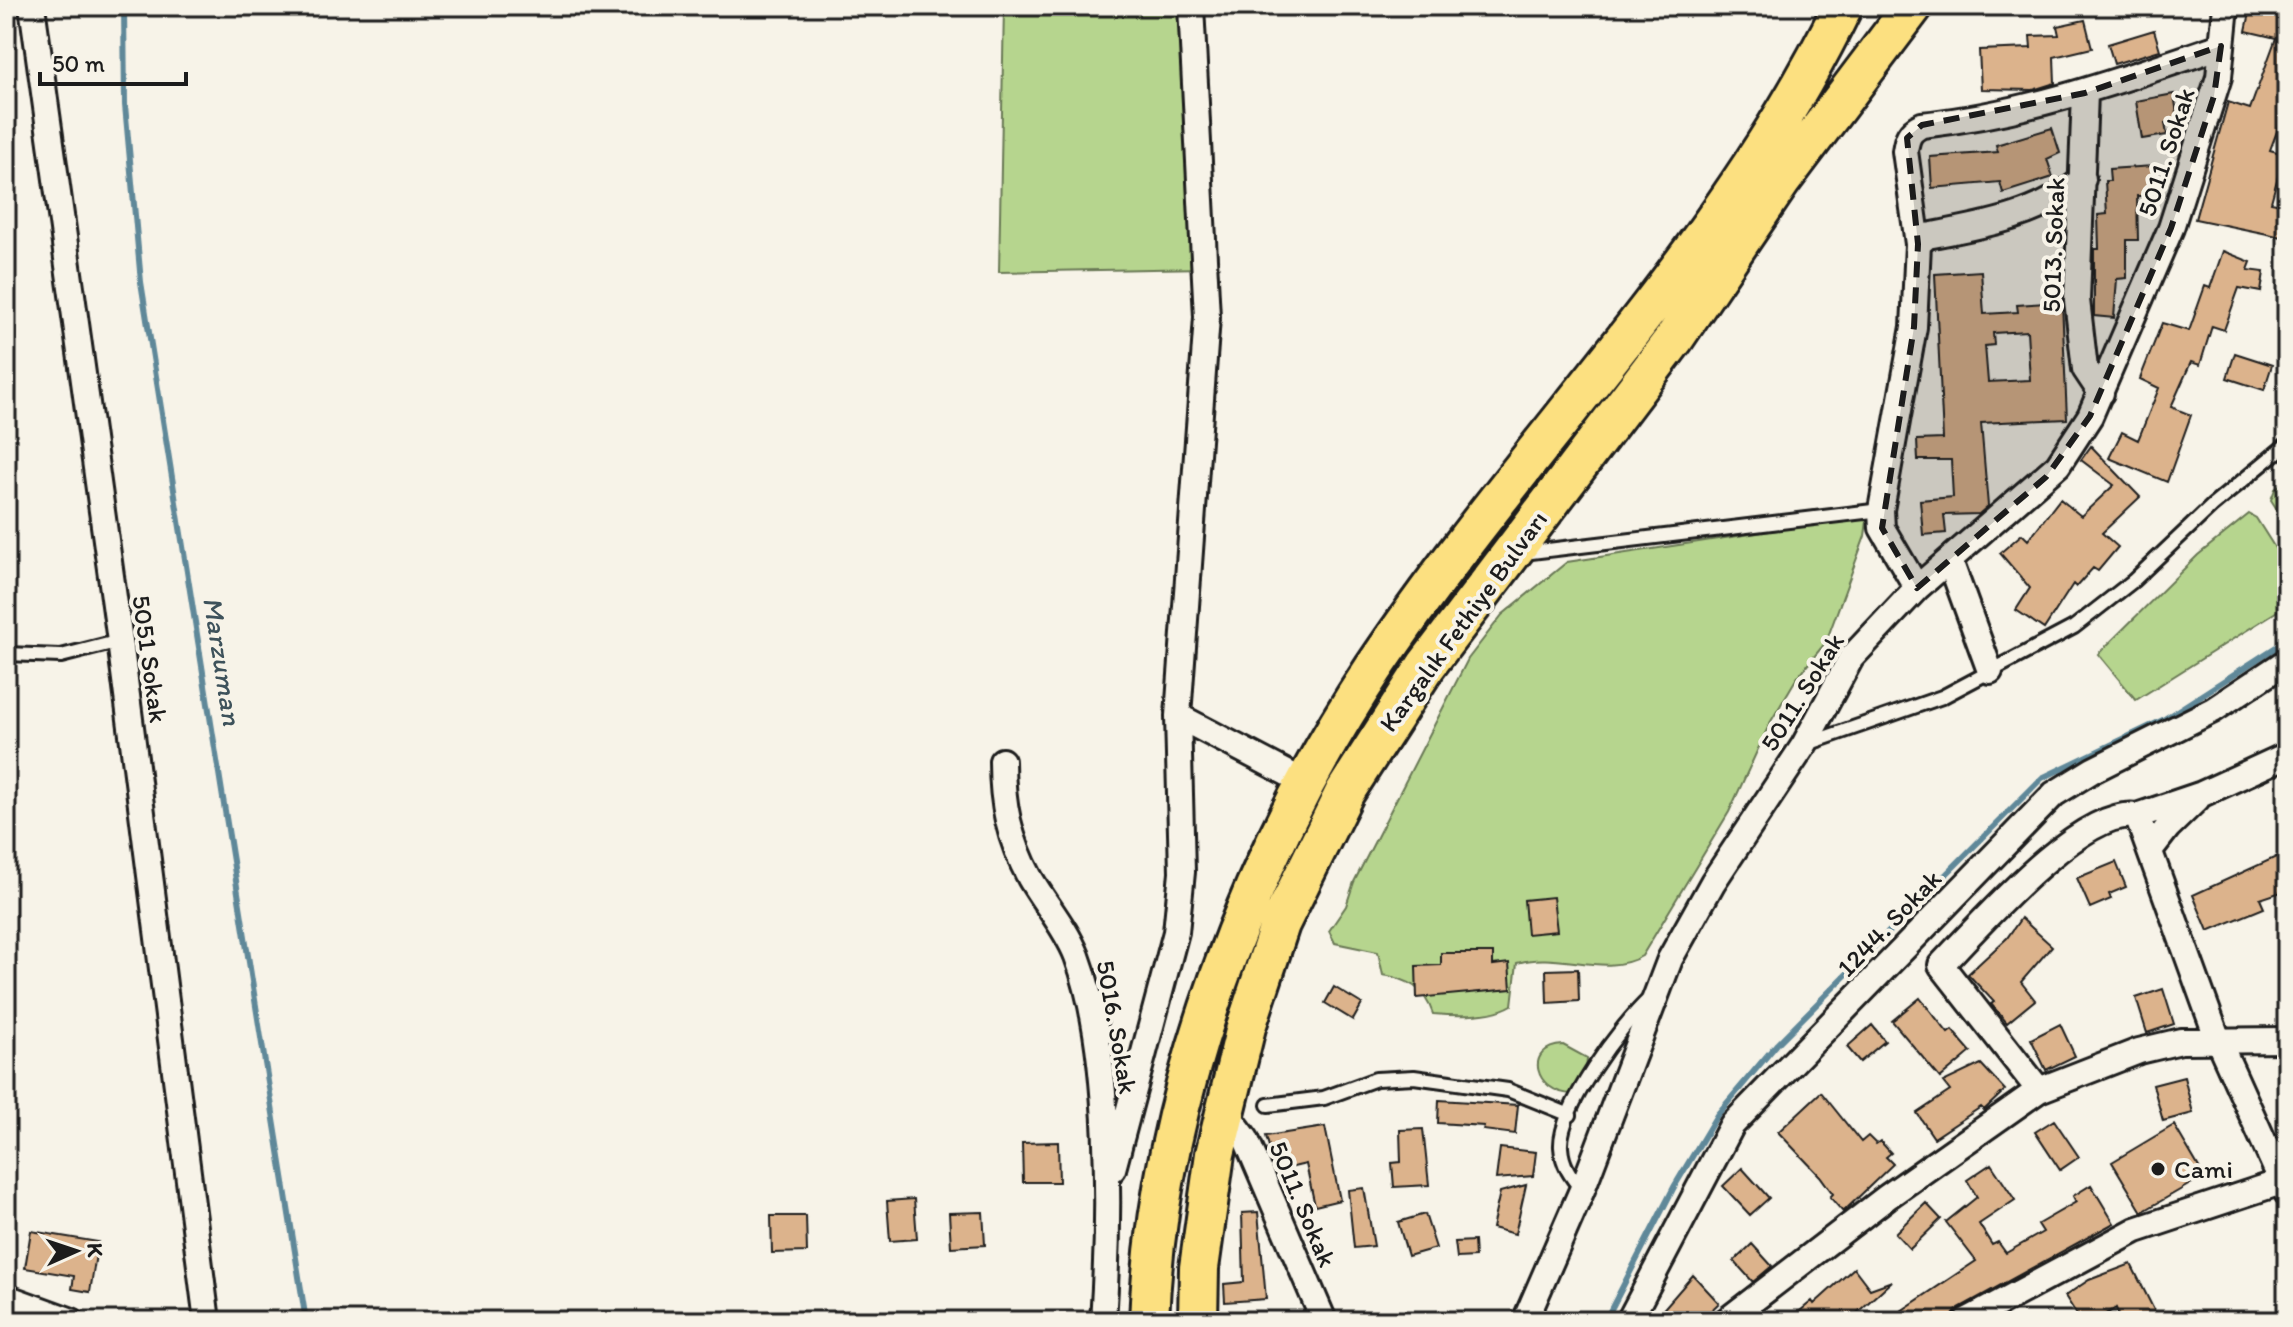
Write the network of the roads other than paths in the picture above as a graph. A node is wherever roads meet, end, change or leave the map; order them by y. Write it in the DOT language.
graph roads {
  1 [pos="32,6"];
  2 [pos="1191,6"];
  3 [pos="1843,6"];
  4 [pos="1913,6"];
  5 [pos="2226,6"];
  6 [pos="2221,46"];
  7 [pos="2085,93"];
  8 [pos="2083,179"];
  9 [pos="1918,244"];
  10 [pos="2101,393"];
  11 [pos="2287,444"];
  12 [pos="1881,510"];
  13 [pos="1511,555"];
  14 [pos="1950,561"];
  15 [pos="1917,588"];
  16 [pos="120,641"];
  17 [pos="6,654"];
  18 [pos="2287,661"];
  19 [pos="1990,671"];
  20 [pos="1178,716"];
  21 [pos="1804,745"];
  22 [pos="2287,755"];
  23 [pos="1002,761"];
  24 [pos="1308,784"];
  25 [pos="2202,794"];
  26 [pos="2137,816"];
  27 [pos="2151,849"];
  28 [pos="1657,991"];
  29 [pos="2218,1040"];
  30 [pos="2287,1040"];
  31 [pos="2039,1090"];
  32 [pos="1268,1105"];
  33 [pos="1225,1111"];
  34 [pos="1570,1115"];
  35 [pos="2286,1185"];
  36 [pos="1582,1190"];
  37 [pos="1105,1199"];
  38 [pos="6,1297"];
  39 [pos="1736,1317"];
  40 [pos="72,1321"];
  41 [pos="207,1321"];
  42 [pos="1103,1321"];
  43 [pos="1149,1321"];
  44 [pos="1198,1321"];
  45 [pos="1324,1321"];
  46 [pos="1525,1321"];
  47 [pos="1629,1321"];
  48 [pos="1966,1321"];
  1 -- 16 [label="street, 5051 Sokak"];
  2 -- 20 [label="street"];
  3 -- 24 [label="highway, Kargalık Fethiye Bulvarı"];
  4 -- 13 [label="highway, Kargalık Fethiye Bulvarı"];
  5 -- 6 [label="street, 5011. Sokak"];
  6 -- 7 [label="street"];
  6 -- 10 [label="street, 5011. Sokak"];
  7 -- 8 [label="street, 5013. Sokak"];
  7 -- 9 [label="street"];
  8 -- 9 [label="street"];
  8 -- 10 [label="street, 5013. Sokak"];
  9 -- 12 [label="street"];
  10 -- 14 [label="street, 5011. Sokak"];
  11 -- 19 [label="lane"];
  12 -- 13 [label="lane"];
  12 -- 15 [label="street"];
  13 -- 33 [label="highway, Kargalık Fethiye Bulvarı"];
  14 -- 15 [label="street, 5011. Sokak"];
  14 -- 19 [label="street"];
  15 -- 21 [label="street, 5011. Sokak"];
  16 -- 17 [label="lane"];
  16 -- 41 [label="street, 5051 Sokak"];
  18 -- 47 [label="street, 1244. Sokak"];
  19 -- 21 [label="lane"];
  20 -- 24 [label="street"];
  20 -- 37 [label="street"];
  21 -- 28 [label="street, 5011. Sokak"];
  22 -- 25 [label="street"];
  23 -- 37 [label="street, 5016. Sokak"];
  24 -- 43 [label="highway, Kargalık Fethiye Bulvarı"];
  25 -- 26 [label="street"];
  25 -- 27 [label="street"];
  26 -- 27 [label="street"];
  26 -- 31 [label="street"];
  27 -- 29 [label="street"];
  28 -- 34 [label="lane"];
  28 -- 36 [label="street, 5011. Sokak"];
  29 -- 30 [label="street"];
  29 -- 31 [label="street"];
  29 -- 35 [label="street"];
  31 -- 39 [label="street"];
  32 -- 34 [label="lane"];
  33 -- 44 [label="highway, Kargalık Fethiye Bulvarı"];
  33 -- 45 [label="street, 5011. Sokak"];
  34 -- 36 [label="lane"];
  35 -- 48 [label="street"];
  36 -- 46 [label="street, 5011. Sokak"];
  37 -- 42 [label="street, 5016. Sokak"];
  38 -- 40 [label="street"];
}
